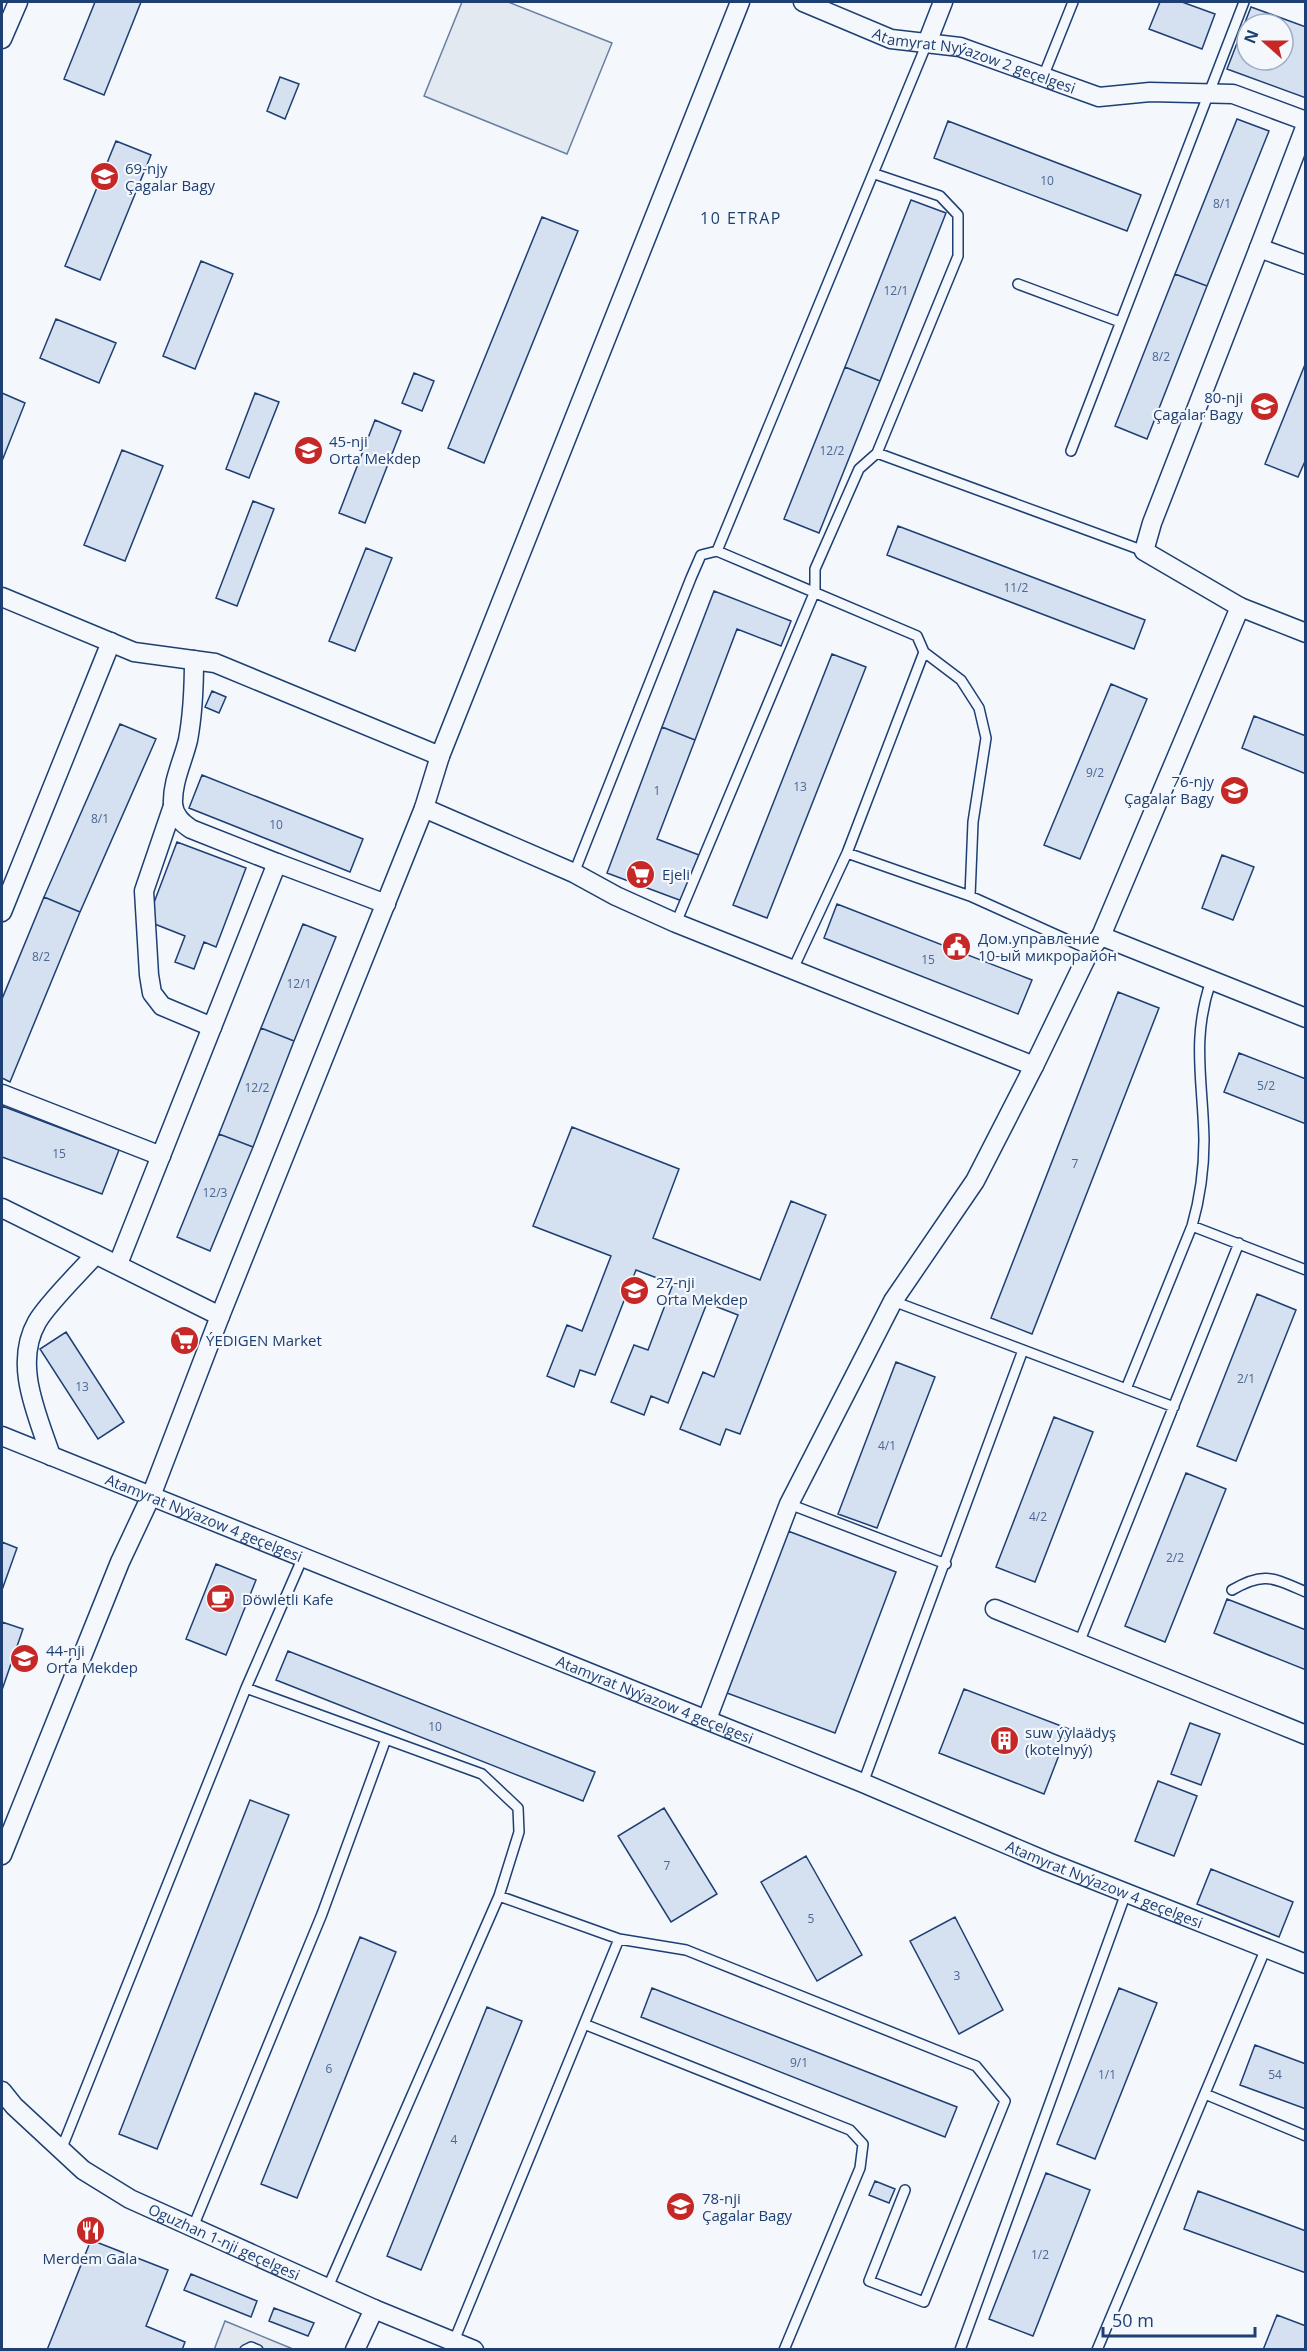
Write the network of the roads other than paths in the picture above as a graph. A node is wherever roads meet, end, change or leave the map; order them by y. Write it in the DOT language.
graph roads {
  1 [pos="18,2"];
  2 [pos="740,2"];
  3 [pos="802,2"];
  4 [pos="943,2"];
  5 [pos="1073,2"];
  6 [pos="1244,2"];
  7 [pos="2,39"];
  8 [pos="927,44"];
  9 [pos="1043,77"];
  10 [pos="1208,91"];
  11 [pos="1305,123"];
  12 [pos="874,174"];
  13 [pos="1259,248"];
  14 [pos="1305,266"];
  15 [pos="1018,284"];
  16 [pos="1120,322"];
  17 [pos="1071,451"];
  18 [pos="877,453"];
  19 [pos="1144,550"];
  20 [pos="717,551"];
  21 [pos="815,591"];
  22 [pos="2,597"];
  23 [pos="1240,607"];
  24 [pos="1305,633"];
  25 [pos="111,642"];
  26 [pos="924,652"];
  27 [pos="194,660"];
  28 [pos="440,756"];
  29 [pos="173,806"];
  30 [pos="424,808"];
  31 [pos="847,853"];
  32 [pos="277,863"];
  33 [pos="574,873"];
  34 [pos="970,896"];
  35 [pos="386,904"];
  36 [pos="2,912"];
  37 [pos="676,923"];
  38 [pos="1095,943"];
  39 [pos="793,969"];
  40 [pos="1211,981"];
  41 [pos="1305,1018"];
  42 [pos="212,1028"];
  43 [pos="1034,1066"];
  44 [pos="2,1094"];
  45 [pos="161,1156"];
  46 [pos="2,1208"];
  47 [pos="1192,1226"];
  48 [pos="1239,1244"];
  49 [pos="95,1255"];
  50 [pos="118,1264"];
  51 [pos="1305,1270"];
  52 [pos="893,1301"];
  53 [pos="220,1316"];
  54 [pos="1023,1350"];
  55 [pos="1126,1389"];
  56 [pos="1174,1407"];
  57 [pos="2,1436"];
  58 [pos="51,1456"];
  59 [pos="151,1496"];
  60 [pos="789,1504"];
  61 [pos="303,1557"];
  62 [pos="946,1564"];
  63 [pos="1232,1590"];
  64 [pos="1305,1592"];
  65 [pos="995,1609"];
  66 [pos="1078,1643"];
  67 [pos="246,1688"];
  68 [pos="707,1719"];
  69 [pos="1305,1735"];
  70 [pos="386,1739"];
  71 [pos="864,1783"];
  72 [pos="2,1855"];
  73 [pos="1126,1893"];
  74 [pos="500,1896"];
  75 [pos="619,1939"];
  76 [pos="1266,1948"];
  77 [pos="1305,1964"];
  78 [pos="584,2024"];
  79 [pos="2,2091"];
  80 [pos="1205,2094"];
  81 [pos="1305,2136"];
  82 [pos="61,2150"];
  83 [pos="905,2190"];
  84 [pos="194,2228"];
  85 [pos="328,2288"];
  86 [pos="374,2309"];
  87 [pos="454,2342"];
  88 [pos="358,2344"];
  89 [pos="245,2349"];
  90 [pos="258,2349"];
  91 [pos="344,2349"];
  92 [pos="474,2349"];
  93 [pos="784,2349"];
  94 [pos="960,2349"];
  95 [pos="1097,2349"];
  1 -- 7 [label="street"];
  2 -- 28 [label="street"];
  3 -- 8 [label="street, Atamyrat Nyýazow 2 geçelgesi"];
  4 -- 8 [label="street"];
  5 -- 9 [label="lane"];
  6 -- 10 [label="lane"];
  8 -- 9 [label="street, Atamyrat Nyýazow 2 geçelgesi"];
  8 -- 12 [label="lane"];
  9 -- 10 [label="street, Atamyrat Nyýazow 2 geçelgesi"];
  10 -- 11 [label="street, Atamyrat Nyýazow 2 geçelgesi"];
  10 -- 16 [label="lane"];
  11 -- 13 [label="street"];
  12 -- 18 [label="lane"];
  12 -- 20 [label="lane"];
  13 -- 14 [label="street"];
  13 -- 19 [label="street"];
  15 -- 16 [label="lane"];
  16 -- 17 [label="lane"];
  18 -- 19 [label="lane"];
  18 -- 21 [label="lane"];
  19 -- 23 [label="street"];
  20 -- 21 [label="lane"];
  20 -- 33 [label="lane"];
  21 -- 26 [label="lane"];
  21 -- 37 [label="lane"];
  22 -- 25 [label="street"];
  23 -- 24 [label="street"];
  23 -- 38 [label="street"];
  25 -- 27 [label="street"];
  25 -- 36 [label="street"];
  26 -- 31 [label="lane"];
  26 -- 34 [label="lane"];
  27 -- 28 [label="street"];
  27 -- 29 [label="street"];
  28 -- 30 [label="street"];
  29 -- 32 [label="street"];
  29 -- 42 [label="street"];
  30 -- 33 [label="street"];
  30 -- 35 [label="street"];
  31 -- 34 [label="lane"];
  31 -- 39 [label="lane"];
  32 -- 35 [label="street"];
  32 -- 42 [label="street"];
  33 -- 37 [label="street"];
  34 -- 38 [label="lane"];
  35 -- 53 [label="street"];
  37 -- 39 [label="street"];
  38 -- 40 [label="street"];
  38 -- 43 [label="street"];
  39 -- 43 [label="street"];
  40 -- 41 [label="street"];
  40 -- 47 [label="lane"];
  42 -- 45 [label="street"];
  43 -- 52 [label="street"];
  44 -- 45 [label="street"];
  45 -- 50 [label="street"];
  46 -- 49 [label="street"];
  47 -- 48 [label="lane"];
  47 -- 55 [label="lane"];
  48 -- 51 [label="lane"];
  48 -- 56 [label="lane"];
  49 -- 50 [label="street"];
  49 -- 58 [label="street"];
  50 -- 53 [label="street"];
  52 -- 54 [label="lane"];
  52 -- 60 [label="street"];
  53 -- 59 [label="street"];
  54 -- 55 [label="lane"];
  54 -- 62 [label="lane"];
  55 -- 56 [label="lane"];
  56 -- 66 [label="lane"];
  57 -- 58 [label="street, Atamyrat Nyýazow 4 geçelgesi"];
  58 -- 59 [label="street, Atamyrat Nyýazow 4 geçelgesi"];
  59 -- 61 [label="street, Atamyrat Nyýazow 4 geçelgesi"];
  59 -- 72 [label="street"];
  60 -- 62 [label="lane"];
  60 -- 68 [label="street"];
  61 -- 67 [label="lane"];
  61 -- 68 [label="street, Atamyrat Nyýazow 4 geçelgesi"];
  62 -- 71 [label="lane"];
  63 -- 64 [label="lane"];
  65 -- 66 [label="street"];
  66 -- 69 [label="street"];
  67 -- 70 [label="lane"];
  67 -- 82 [label="lane"];
  68 -- 71 [label="street, Atamyrat Nyýazow 4 geçelgesi"];
  70 -- 74 [label="lane"];
  70 -- 84 [label="lane"];
  71 -- 73 [label="street, Atamyrat Nyýazow 4 geçelgesi"];
  73 -- 76 [label="street, Atamyrat Nyýazow 4 geçelgesi"];
  73 -- 94 [label="lane"];
  74 -- 75 [label="lane"];
  74 -- 85 [label="lane"];
  75 -- 78 [label="lane"];
  75 -- 83 [label="lane"];
  76 -- 77 [label="street, Atamyrat Nyýazow 4 geçelgesi"];
  76 -- 80 [label="lane"];
  78 -- 87 [label="lane"];
  78 -- 93 [label="lane"];
  79 -- 82 [label="street, Oguzhan 1-nji geçelgesi"];
  80 -- 81 [label="lane"];
  80 -- 95 [label="lane"];
  82 -- 84 [label="street, Oguzhan 1-nji geçelgesi"];
  84 -- 85 [label="street, Oguzhan 1-nji geçelgesi"];
  85 -- 86 [label="street, Oguzhan 1-nji geçelgesi"];
  86 -- 87 [label="street, Oguzhan 1-nji geçelgesi"];
  86 -- 88 [label="street"];
  87 -- 92 [label="street, Oguzhan 1-nji geçelgesi"];
  88 -- 91 [label="lane"];
  89 -- 90 [label="lane"];
}
